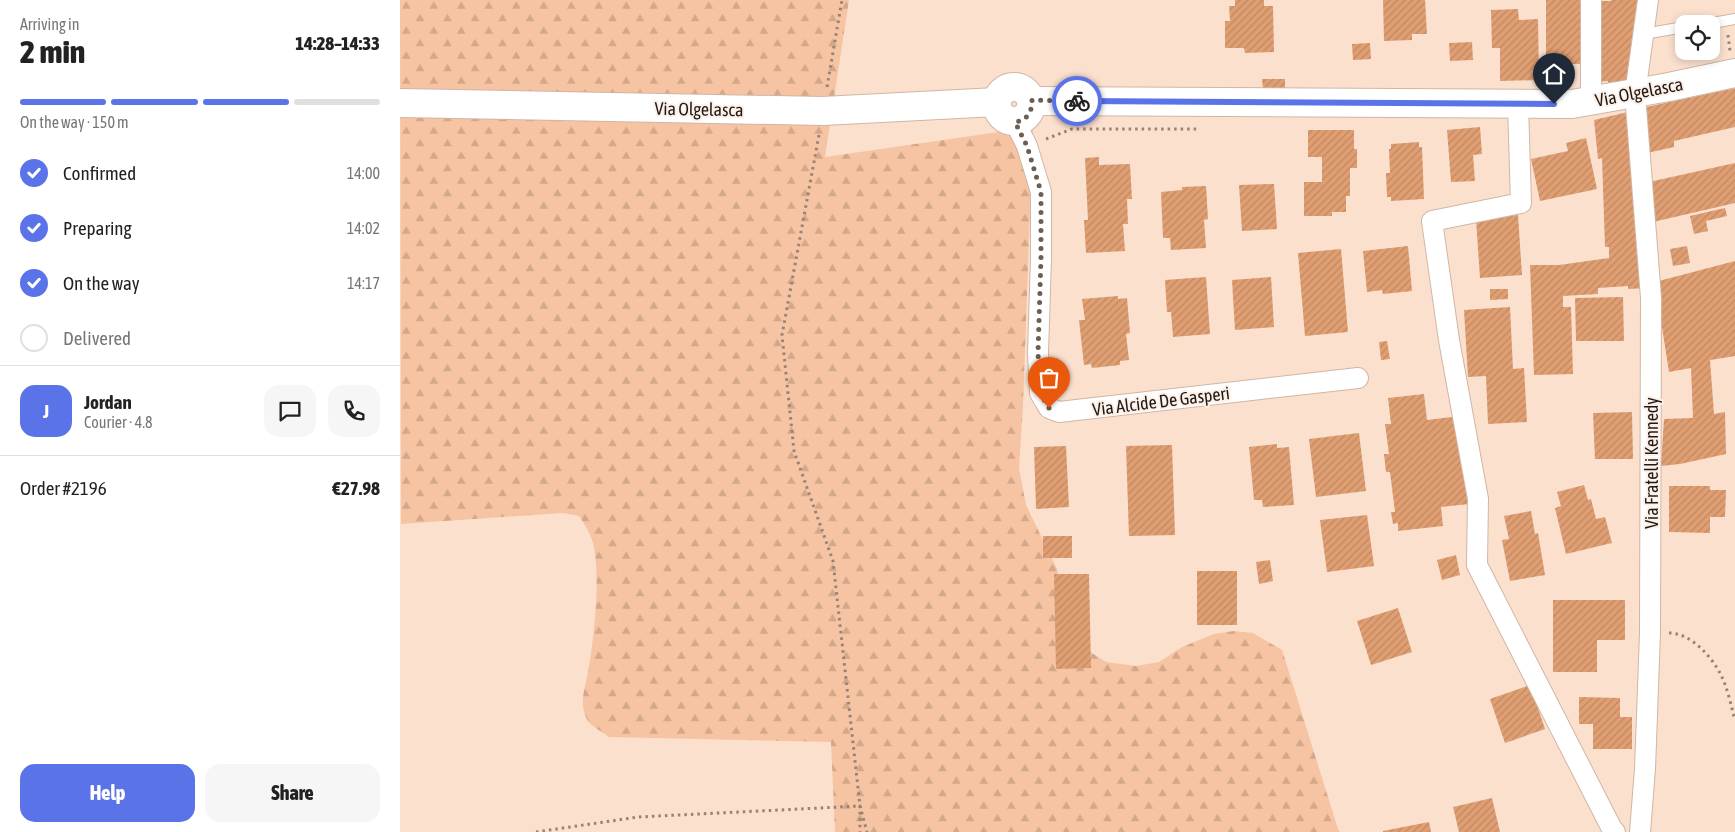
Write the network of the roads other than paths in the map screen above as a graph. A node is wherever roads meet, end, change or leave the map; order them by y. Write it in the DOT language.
graph roads {
  1 [pos="1590,0"];
  2 [pos="1648,0"];
  3 [pos="1735,19"];
  4 [pos="1720,22"];
  5 [pos="1675,29"];
  6 [pos="1644,34"];
  7 [pos="1735,73"];
  8 [pos="1635,94"];
  9 [pos="1032,100"];
  10 [pos="997,102"];
  11 [pos="1591,102"];
  12 [pos="400,103"];
  13 [pos="1518,104"];
  14 [pos="1015,122"];
  15 [pos="1358,378"];
  16 [pos="1615,832"];
  17 [pos="1640,832"];
  1 -- 11 [label="street"];
  2 -- 6 [label="street, Via Fratelli Kennedy"];
  3 -- 4 [label="lane"];
  5 -- 6 [label="lane"];
  6 -- 8 [label="street, Via Fratelli Kennedy"];
  7 -- 8 [label="street, Via Olgelasca"];
  8 -- 11 [label="street, Via Olgelasca"];
  8 -- 17 [label="street, Via Fratelli Kennedy"];
  9 -- 10 [label="street"];
  9 -- 13 [label="street, Via Olgelasca"];
  9 -- 14 [label="street"];
  10 -- 12 [label="street, Via Olgelasca"];
  10 -- 14 [label="street"];
  11 -- 13 [label="street, Via Olgelasca"];
  13 -- 16 [label="street"];
  14 -- 15 [label="street, Via Alcide De Gasperi"];
}
